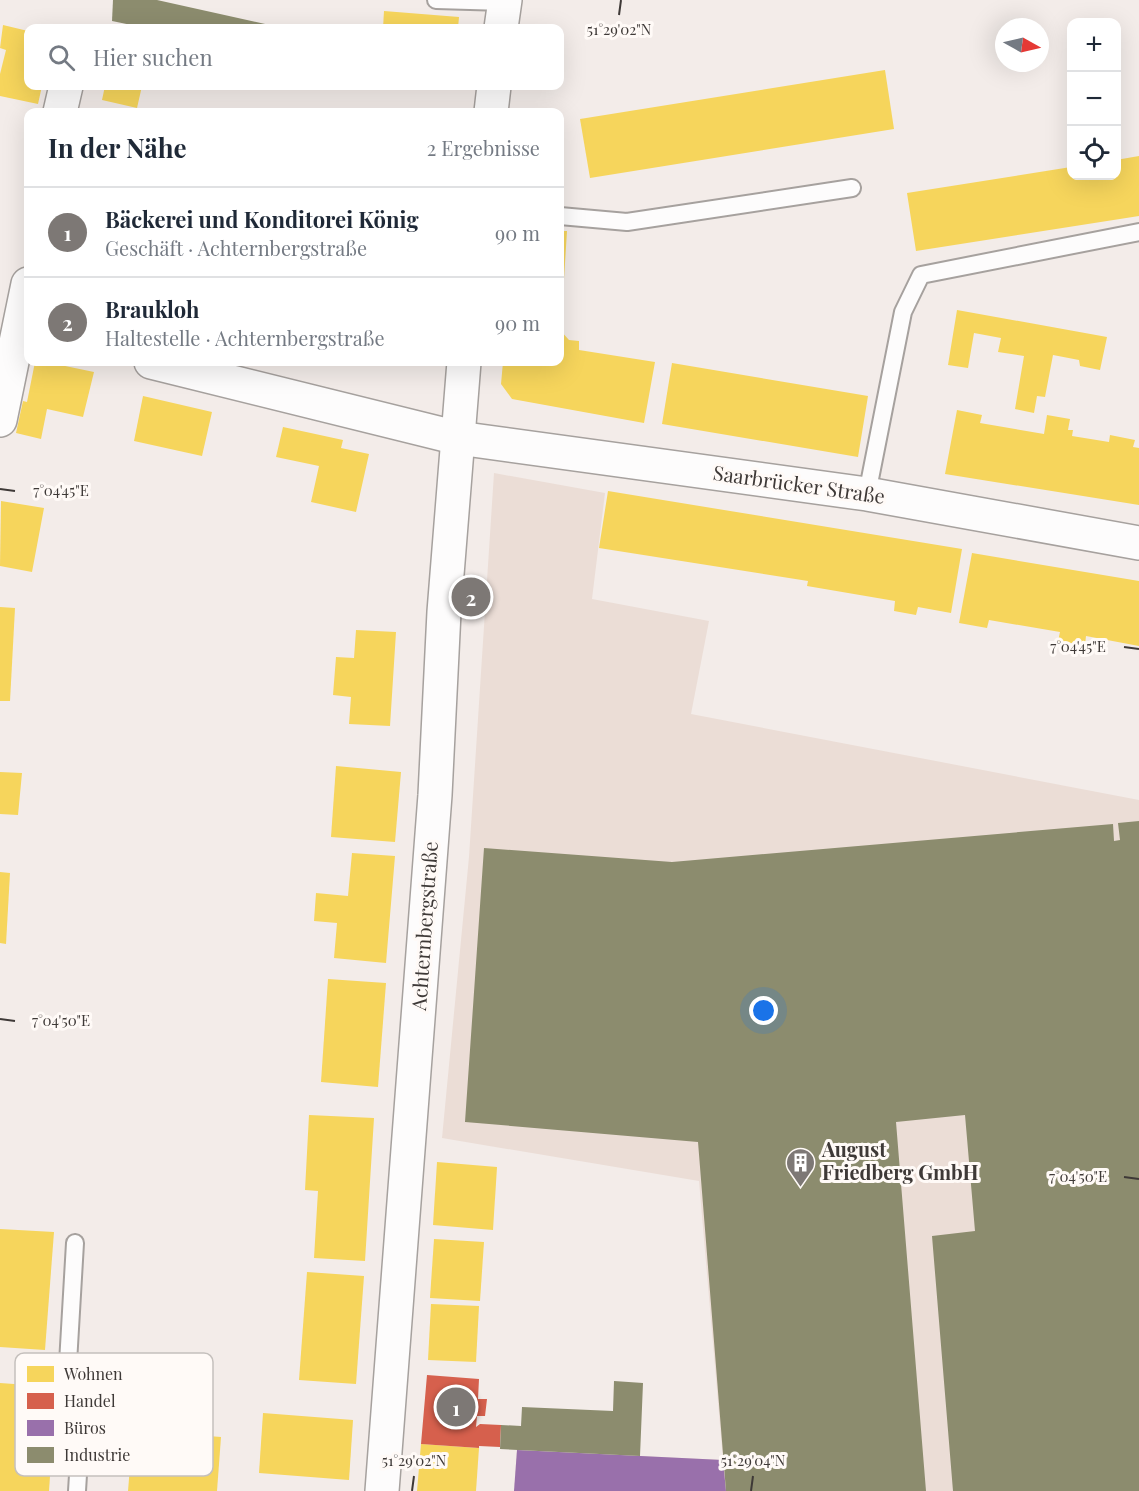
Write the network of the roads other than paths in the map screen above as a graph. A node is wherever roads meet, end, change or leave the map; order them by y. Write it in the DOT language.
graph roads {
  1 [pos="436,0"];
  2 [pos="503,10"];
  3 [pos="65,90"];
  4 [pos="494,90"];
  5 [pos="61,108"];
  6 [pos="491,108"];
  7 [pos="852,188"];
  8 [pos="564,216"];
  9 [pos="1139,232"];
  10 [pos="24,299"];
  11 [pos="16,329"];
  12 [pos="167,366"];
  13 [pos="464,366"];
  14 [pos="0,420"];
  15 [pos="458,438"];
  16 [pos="867,494"];
  17 [pos="1139,543"];
  18 [pos="75,1244"];
  19 [pos="69,1353"];
  20 [pos="78,1476"];
  21 [pos="77,1491"];
  22 [pos="382,1491"];
  1 -- 2 [label="lane"];
  3 -- 5 [label="street"];
  4 -- 6 [label="street"];
  7 -- 8 [label="lane"];
  9 -- 16 [label="lane"];
  10 -- 11 [label="street"];
  11 -- 14 [label="street"];
  12 -- 15 [label="street, Saarbrücker Straße"];
  13 -- 15 [label="street, Achternbergstraße"];
  15 -- 16 [label="street, Saarbrücker Straße"];
  15 -- 22 [label="street, Achternbergstraße"];
  16 -- 17 [label="street, Saarbrücker Straße"];
  18 -- 19 [label="lane"];
  20 -- 21 [label="lane"];
}
